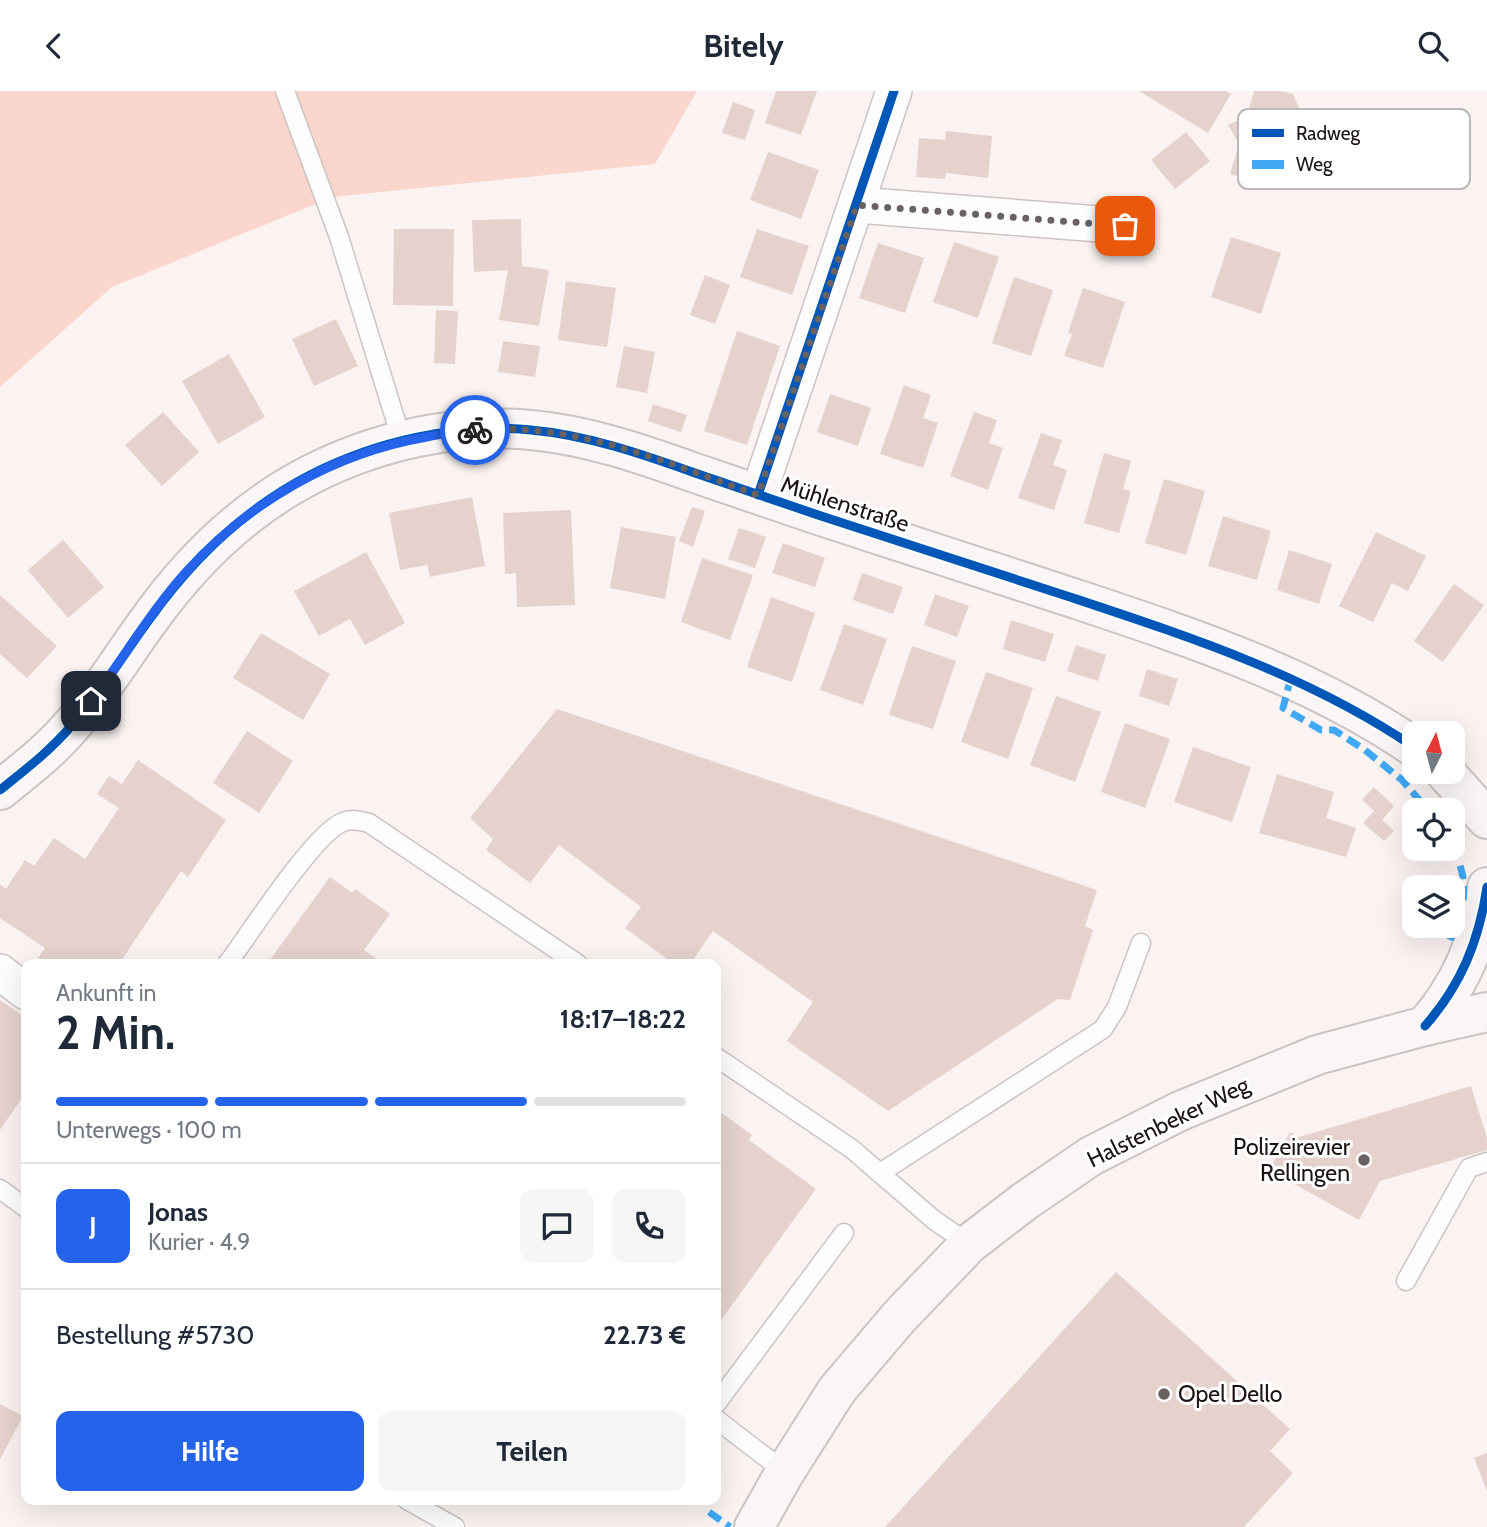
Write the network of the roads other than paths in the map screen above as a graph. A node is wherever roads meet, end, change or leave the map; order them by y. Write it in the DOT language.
graph roads {
  1 [pos="285,91"];
  2 [pos="894,91"];
  3 [pos="857,205"];
  4 [pos="1125,226"];
  5 [pos="402,441"];
  6 [pos="758,495"];
  7 [pos="1402,739"];
  8 [pos="1456,784"];
  9 [pos="0,790"];
  10 [pos="1487,819"];
  11 [pos="1487,887"];
  12 [pos="1141,943"];
  13 [pos="232,959"];
  14 [pos="571,959"];
  15 [pos="0,972"];
  16 [pos="21,988"];
  17 [pos="1487,1012"];
  18 [pos="1425,1026"];
  19 [pos="721,1060"];
  20 [pos="1487,1162"];
  21 [pos="880,1173"];
  22 [pos="0,1189"];
  23 [pos="21,1204"];
  24 [pos="844,1233"];
  25 [pos="969,1244"];
  26 [pos="1406,1281"];
  27 [pos="721,1397"];
  28 [pos="721,1423"];
  29 [pos="785,1472"];
  30 [pos="416,1505"];
  31 [pos="455,1527"];
  32 [pos="754,1527"];
  1 -- 5 [label="lane"];
  2 -- 3 [label="street"];
  3 -- 4 [label="street"];
  3 -- 6 [label="street"];
  5 -- 6 [label="street, Mühlenstraße"];
  5 -- 9 [label="street, Mühlenstraße"];
  6 -- 7 [label="street, Mühlenstraße"];
  8 -- 10 [label="street"];
  11 -- 18 [label="street"];
  12 -- 21 [label="lane"];
  13 -- 14 [label="lane"];
  15 -- 16 [label="street"];
  17 -- 18 [label="street, Halstenbeker Weg"];
  18 -- 25 [label="street, Halstenbeker Weg"];
  19 -- 21 [label="lane"];
  20 -- 26 [label="lane"];
  21 -- 25 [label="lane"];
  22 -- 23 [label="lane"];
  24 -- 27 [label="lane"];
  25 -- 29 [label="street, Halstenbeker Weg"];
  28 -- 29 [label="lane"];
  29 -- 32 [label="street, Halstenbeker Weg"];
  30 -- 31 [label="lane"];
}
